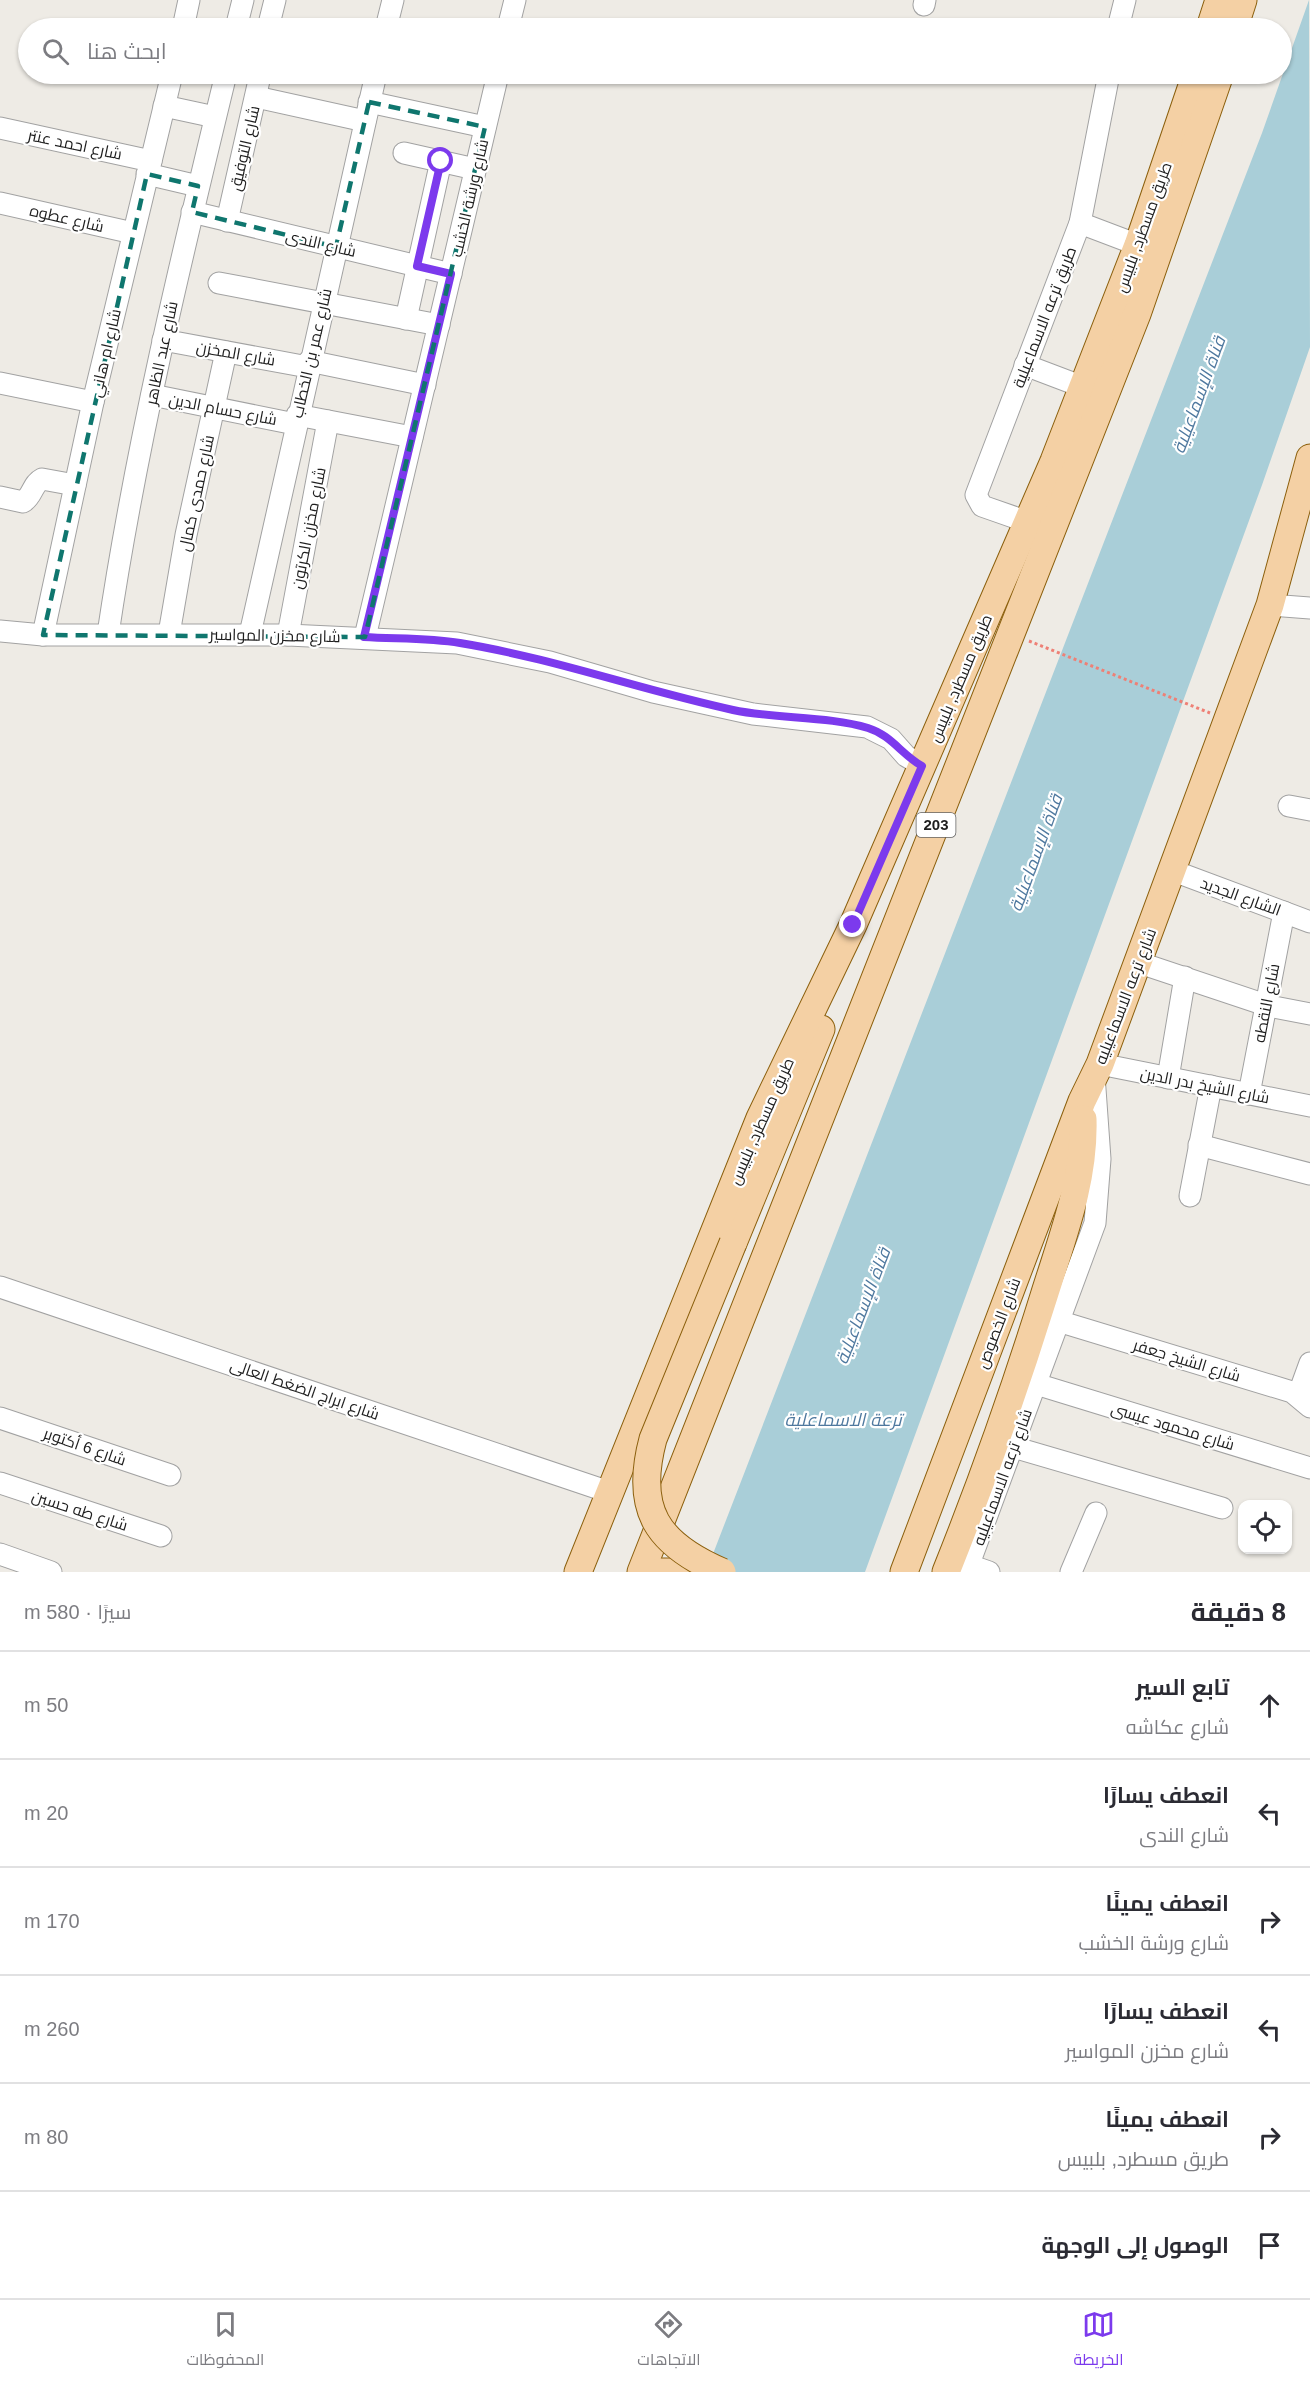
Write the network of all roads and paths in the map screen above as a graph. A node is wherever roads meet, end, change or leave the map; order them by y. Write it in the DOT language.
graph roads {
  1 [pos="189,0"];
  2 [pos="243,0"];
  3 [pos="275,0"];
  4 [pos="515,0"];
  5 [pos="1125,0"];
  6 [pos="1219,0"];
  7 [pos="1243,0"];
  8 [pos="386,1"];
  9 [pos="185,18"];
  10 [pos="238,18"];
  11 [pos="270,18"];
  12 [pos="386,18"];
  13 [pos="510,18"];
  14 [pos="1120,18"];
  15 [pos="1213,18"];
  16 [pos="1237,18"];
  17 [pos="170,84"];
  18 [pos="223,84"];
  19 [pos="258,84"];
  20 [pos="374,84"];
  21 [pos="496,84"];
  22 [pos="1107,84"];
  23 [pos="1193,84"];
  24 [pos="1217,84"];
  25 [pos="256,97"];
  26 [pos="164,106"];
  27 [pos="367,111"];
  28 [pos="215,117"];
  29 [pos="485,127"];
  30 [pos="0,128"];
  31 [pos="404,153"];
  32 [pos="441,161"];
  33 [pos="149,168"];
  34 [pos="475,169"];
  35 [pos="198,186"];
  36 [pos="0,203"];
  37 [pos="192,212"];
  38 [pos="227,221"];
  39 [pos="1080,223"];
  40 [pos="133,233"];
  41 [pos="1138,245"];
  42 [pos="336,247"];
  43 [pos="417,266"];
  44 [pos="451,274"];
  45 [pos="219,283"];
  46 [pos="323,303"];
  47 [pos="406,319"];
  48 [pos="439,325"];
  49 [pos="163,340"];
  50 [pos="226,352"];
  51 [pos="309,364"];
  52 [pos="1025,365"];
  53 [pos="0,383"];
  54 [pos="425,385"];
  55 [pos="1083,387"];
  56 [pos="152,395"];
  57 [pos="93,402"];
  58 [pos="214,408"];
  59 [pos="296,419"];
  60 [pos="328,421"];
  61 [pos="412,437"];
  62 [pos="1310,458"];
  63 [pos="75,485"];
  64 [pos="0,497"];
  65 [pos="1302,518"];
  66 [pos="1028,522"];
  67 [pos="1270,605"];
  68 [pos="1310,608"];
  69 [pos="0,631"];
  70 [pos="43,634"];
  71 [pos="108,634"];
  72 [pos="168,634"];
  73 [pos="250,634"];
  74 [pos="288,635"];
  75 [pos="364,637"];
  76 [pos="1037,645"];
  77 [pos="1192,706"];
  78 [pos="922,766"];
  79 [pos="1171,870"];
  80 [pos="1284,912"];
  81 [pos="1310,922"];
  82 [pos="853,925"];
  83 [pos="1137,962"];
  84 [pos="1185,977"];
  85 [pos="1266,1005"];
  86 [pos="1310,1014"];
  87 [pos="1097,1069"];
  88 [pos="1168,1078"];
  89 [pos="1210,1086"];
  90 [pos="1249,1094"];
  91 [pos="1082,1101"];
  92 [pos="1310,1106"];
  93 [pos="1199,1145"];
  94 [pos="1310,1174"];
  95 [pos="1190,1196"];
  96 [pos="0,1287"];
  97 [pos="1059,1321"];
  98 [pos="1310,1363"];
  99 [pos="1030,1373"];
  100 [pos="1304,1402"];
  101 [pos="0,1418"];
  102 [pos="1013,1447"];
  103 [pos="1310,1468"];
  104 [pos="170,1475"];
  105 [pos="0,1483"];
  106 [pos="609,1492"];
  107 [pos="1222,1508"];
  108 [pos="1096,1513"];
  109 [pos="161,1536"];
  110 [pos="0,1554"];
  111 [pos="960,1570"];
  112 [pos="51,1572"];
  113 [pos="578,1572"];
  114 [pos="641,1572"];
  115 [pos="660,1572"];
  116 [pos="681,1572"];
  117 [pos="722,1572"];
  118 [pos="904,1572"];
  119 [pos="989,1572"];
  120 [pos="1071,1572"];
  1 -- 9 [label="street"];
  2 -- 10 [label="street"];
  3 -- 11 [label="street"];
  4 -- 13 [label="street"];
  5 -- 14 [label="street"];
  6 -- 15 [label="main road"];
  7 -- 16 [label="main road"];
  8 -- 12 [label="street"];
  17 -- 26 [label="street, شارع ام هاني"];
  18 -- 28 [label="street, شارع عبد الظاهر"];
  19 -- 25 [label="street, شارع التوفيق"];
  20 -- 27 [label="street, شارع عمر بن الخطاب"];
  21 -- 29 [label="street, شارع ورشة الخشب"];
  22 -- 39 [label="street, طريق ترعه الاسماعيلية"];
  23 -- 41 [label="main road, طريق مسطرد, بلبيس / 203"];
  24 -- 114 [label="main road, طريق مسطرد, بلبيس / 203"];
  25 -- 27 [label="street"];
  25 -- 38 [label="street, شارع التوفيق"];
  26 -- 28 [label="street"];
  26 -- 33 [label="street, شارع ام هاني"];
  27 -- 29 [label="street"];
  27 -- 42 [label="street, شارع عمر بن الخطاب"];
  28 -- 35 [label="street, شارع عبد الظاهر"];
  29 -- 34 [label="street, شارع ورشة الخشب"];
  30 -- 33 [label="street, شارع احمد عنتر"];
  31 -- 32 [label="street"];
  32 -- 34 [label="street"];
  32 -- 43 [label="street"];
  33 -- 35 [label="street, شارع احمد عنتر"];
  33 -- 40 [label="street, شارع ام هاني"];
  34 -- 44 [label="street, شارع ورشة الخشب"];
  35 -- 37 [label="street, شارع عبد الظاهر"];
  36 -- 40 [label="street, شارع عطوه"];
  37 -- 38 [label="street, شارع الندى"];
  37 -- 49 [label="street, شارع عبد الظاهر"];
  38 -- 42 [label="street, شارع الندى"];
  39 -- 41 [label="street"];
  39 -- 52 [label="street, طريق ترعه الاسماعيلية"];
  40 -- 57 [label="street, شارع ام هاني"];
  41 -- 55 [label="main road, طريق مسطرد, بلبيس / 203"];
  42 -- 43 [label="street, شارع الندى"];
  42 -- 46 [label="street, شارع عمر بن الخطاب"];
  43 -- 44 [label="street, شارع الندى"];
  43 -- 47 [label="street"];
  44 -- 48 [label="street, شارع ورشة الخشب"];
  45 -- 46 [label="street"];
  46 -- 47 [label="street"];
  46 -- 51 [label="street, شارع عمر بن الخطاب"];
  47 -- 48 [label="street"];
  48 -- 54 [label="street, شارع ورشة الخشب"];
  49 -- 50 [label="street, شارع المخزن"];
  49 -- 56 [label="street, شارع عبد الظاهر"];
  50 -- 51 [label="street, شارع المخزن"];
  50 -- 58 [label="street, شارع حمدى كمال"];
  51 -- 54 [label="street, شارع المخزن"];
  51 -- 59 [label="street, شارع عمر بن الخطاب"];
  52 -- 55 [label="street"];
  52 -- 66 [label="street, طريق ترعه الاسماعيلية"];
  53 -- 57 [label="street"];
  54 -- 61 [label="street, شارع ورشة الخشب"];
  55 -- 66 [label="main road, طريق مسطرد, بلبيس / 203"];
  56 -- 58 [label="street, شارع حسام الدين"];
  56 -- 71 [label="street, شارع عبد الظاهر"];
  57 -- 63 [label="street, شارع ام هاني"];
  58 -- 59 [label="street, شارع حسام الدين"];
  58 -- 72 [label="street, شارع حمدى كمال"];
  59 -- 60 [label="street, شارع حسام الدين"];
  59 -- 73 [label="street, شارع عمر بن الخطاب"];
  60 -- 61 [label="street, شارع حسام الدين"];
  60 -- 74 [label="street, شارع مخزن الكرتون"];
  61 -- 75 [label="street, شارع ورشة الخشب"];
  62 -- 65 [label="main road, شارع ترعه الاسماعيليه"];
  63 -- 64 [label="street"];
  63 -- 70 [label="street, شارع ام هاني"];
  65 -- 67 [label="main road, شارع ترعه الاسماعيليه"];
  66 -- 78 [label="main road, طريق مسطرد, بلبيس / 203"];
  67 -- 68 [label="street"];
  67 -- 79 [label="main road, شارع ترعه الاسماعيليه"];
  69 -- 70 [label="street, شارع مخزن المواسير"];
  70 -- 71 [label="street, شارع مخزن المواسير"];
  71 -- 72 [label="street, شارع مخزن المواسير"];
  72 -- 73 [label="street, شارع مخزن المواسير"];
  73 -- 74 [label="street, شارع مخزن المواسير"];
  74 -- 75 [label="street, شارع مخزن المواسير"];
  75 -- 78 [label="street, شارع مخزن المواسير"];
  76 -- 77 [label="path"];
  78 -- 82 [label="main road, طريق مسطرد, بلبيس / 203"];
  79 -- 80 [label="street, الشارع الجديد"];
  79 -- 83 [label="main road, شارع ترعه الاسماعيليه"];
  80 -- 81 [label="street, الشارع الجديد"];
  80 -- 85 [label="street, شارع النقطه"];
  82 -- 106 [label="main road, طريق مسطرد, بلبيس / 203"];
  82 -- 117 [label="main road, bridge"];
  83 -- 84 [label="street"];
  83 -- 87 [label="main road, شارع ترعه الاسماعيليه"];
  84 -- 85 [label="street"];
  84 -- 88 [label="street"];
  85 -- 86 [label="street"];
  85 -- 90 [label="street, شارع النقطه"];
  87 -- 88 [label="street, شارع الشيخ بدر الدين"];
  87 -- 91 [label="main road, شارع الخصوص"];
  87 -- 97 [label="street, شارع ترعه الاسماعيليه"];
  88 -- 89 [label="street, شارع الشيخ بدر الدين"];
  89 -- 90 [label="street, شارع الشيخ بدر الدين"];
  89 -- 93 [label="street"];
  90 -- 92 [label="street, شارع الشيخ بدر الدين"];
  91 -- 99 [label="main road"];
  91 -- 118 [label="main road, شارع الخصوص"];
  93 -- 94 [label="street"];
  93 -- 95 [label="street"];
  96 -- 106 [label="street, شارع ابراج الضغط العالى"];
  97 -- 99 [label="street, شارع ترعه الاسماعيليه"];
  97 -- 100 [label="street, شارع الشيخ جعفر"];
  98 -- 100 [label="street"];
  99 -- 102 [label="street, شارع ترعه الاسماعيليه"];
  99 -- 103 [label="street, شارع محمود عيسى"];
  99 -- 111 [label="main road"];
  101 -- 104 [label="street, شارع 6 أكتوبر"];
  102 -- 107 [label="street"];
  102 -- 111 [label="street, شارع ترعه الاسماعيليه"];
  105 -- 109 [label="street, شارع طه حسين"];
  106 -- 113 [label="main road, طريق مسطرد, بلبيس / 203"];
  108 -- 120 [label="street"];
  110 -- 112 [label="street"];
  111 -- 119 [label="street"];
  115 -- 116 [label="main road"];
}
